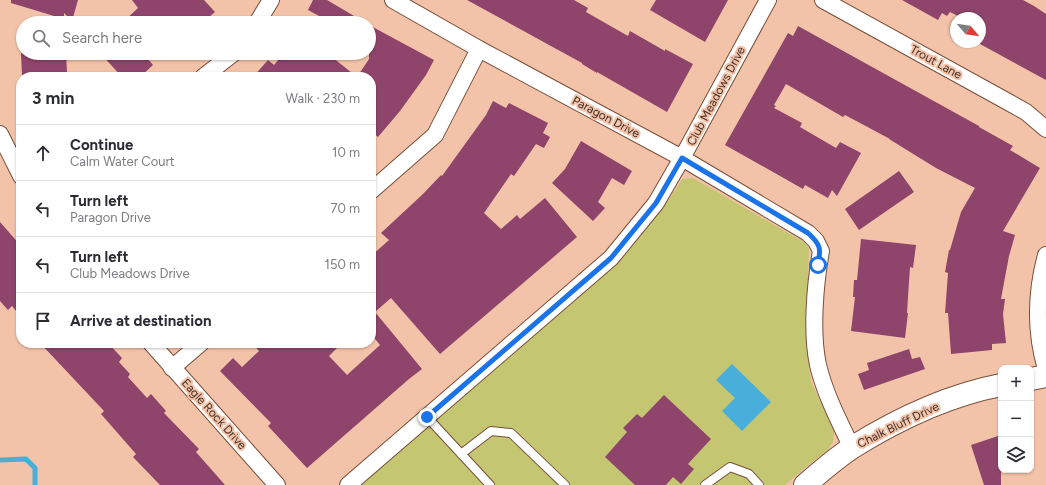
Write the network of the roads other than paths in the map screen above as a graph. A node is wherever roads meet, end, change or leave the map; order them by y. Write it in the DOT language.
graph roads {
  1 [pos="272,0"];
  2 [pos="392,0"];
  3 [pos="768,0"];
  4 [pos="823,0"];
  5 [pos="262,16"];
  6 [pos="479,49"];
  7 [pos="225,60"];
  8 [pos="209,72"];
  9 [pos="1046,129"];
  10 [pos="0,134"];
  11 [pos="682,158"];
  12 [pos="16,166"];
  13 [pos="376,187"];
  14 [pos="1046,255"];
  15 [pos="155,348"];
  16 [pos="195,348"];
  17 [pos="172,368"];
  18 [pos="1046,369"];
  19 [pos="1046,376"];
  20 [pos="1034,378"];
  21 [pos="998,386"];
  22 [pos="427,417"];
  23 [pos="852,448"];
  24 [pos="461,454"];
  25 [pos="277,485"];
  26 [pos="348,485"];
  27 [pos="490,485"];
  28 [pos="565,485"];
  29 [pos="705,485"];
  30 [pos="759,485"];
  31 [pos="805,485"];
  1 -- 5 [label="street"];
  2 -- 6 [label="street, Paragon Drive"];
  3 -- 11 [label="street, Club Meadows Drive"];
  4 -- 9 [label="street, Trout Lane"];
  6 -- 11 [label="street, Paragon Drive"];
  6 -- 13 [label="street"];
  7 -- 8 [label="street"];
  10 -- 12 [label="street"];
  11 -- 22 [label="street, Club Meadows Drive"];
  11 -- 23 [label="street, Paragon Drive"];
  14 -- 18 [label="street"];
  15 -- 17 [label="street, Eagle Rock Drive"];
  16 -- 17 [label="street"];
  17 -- 25 [label="street, Eagle Rock Drive"];
  19 -- 20 [label="street"];
  21 -- 23 [label="street, Chalk Bluff Drive"];
  22 -- 24 [label="lane"];
  22 -- 26 [label="street, Club Meadows Drive"];
  23 -- 31 [label="street, Chalk Bluff Drive"];
  24 -- 27 [label="lane"];
  24 -- 28 [label="lane"];
  29 -- 30 [label="lane"];
}
